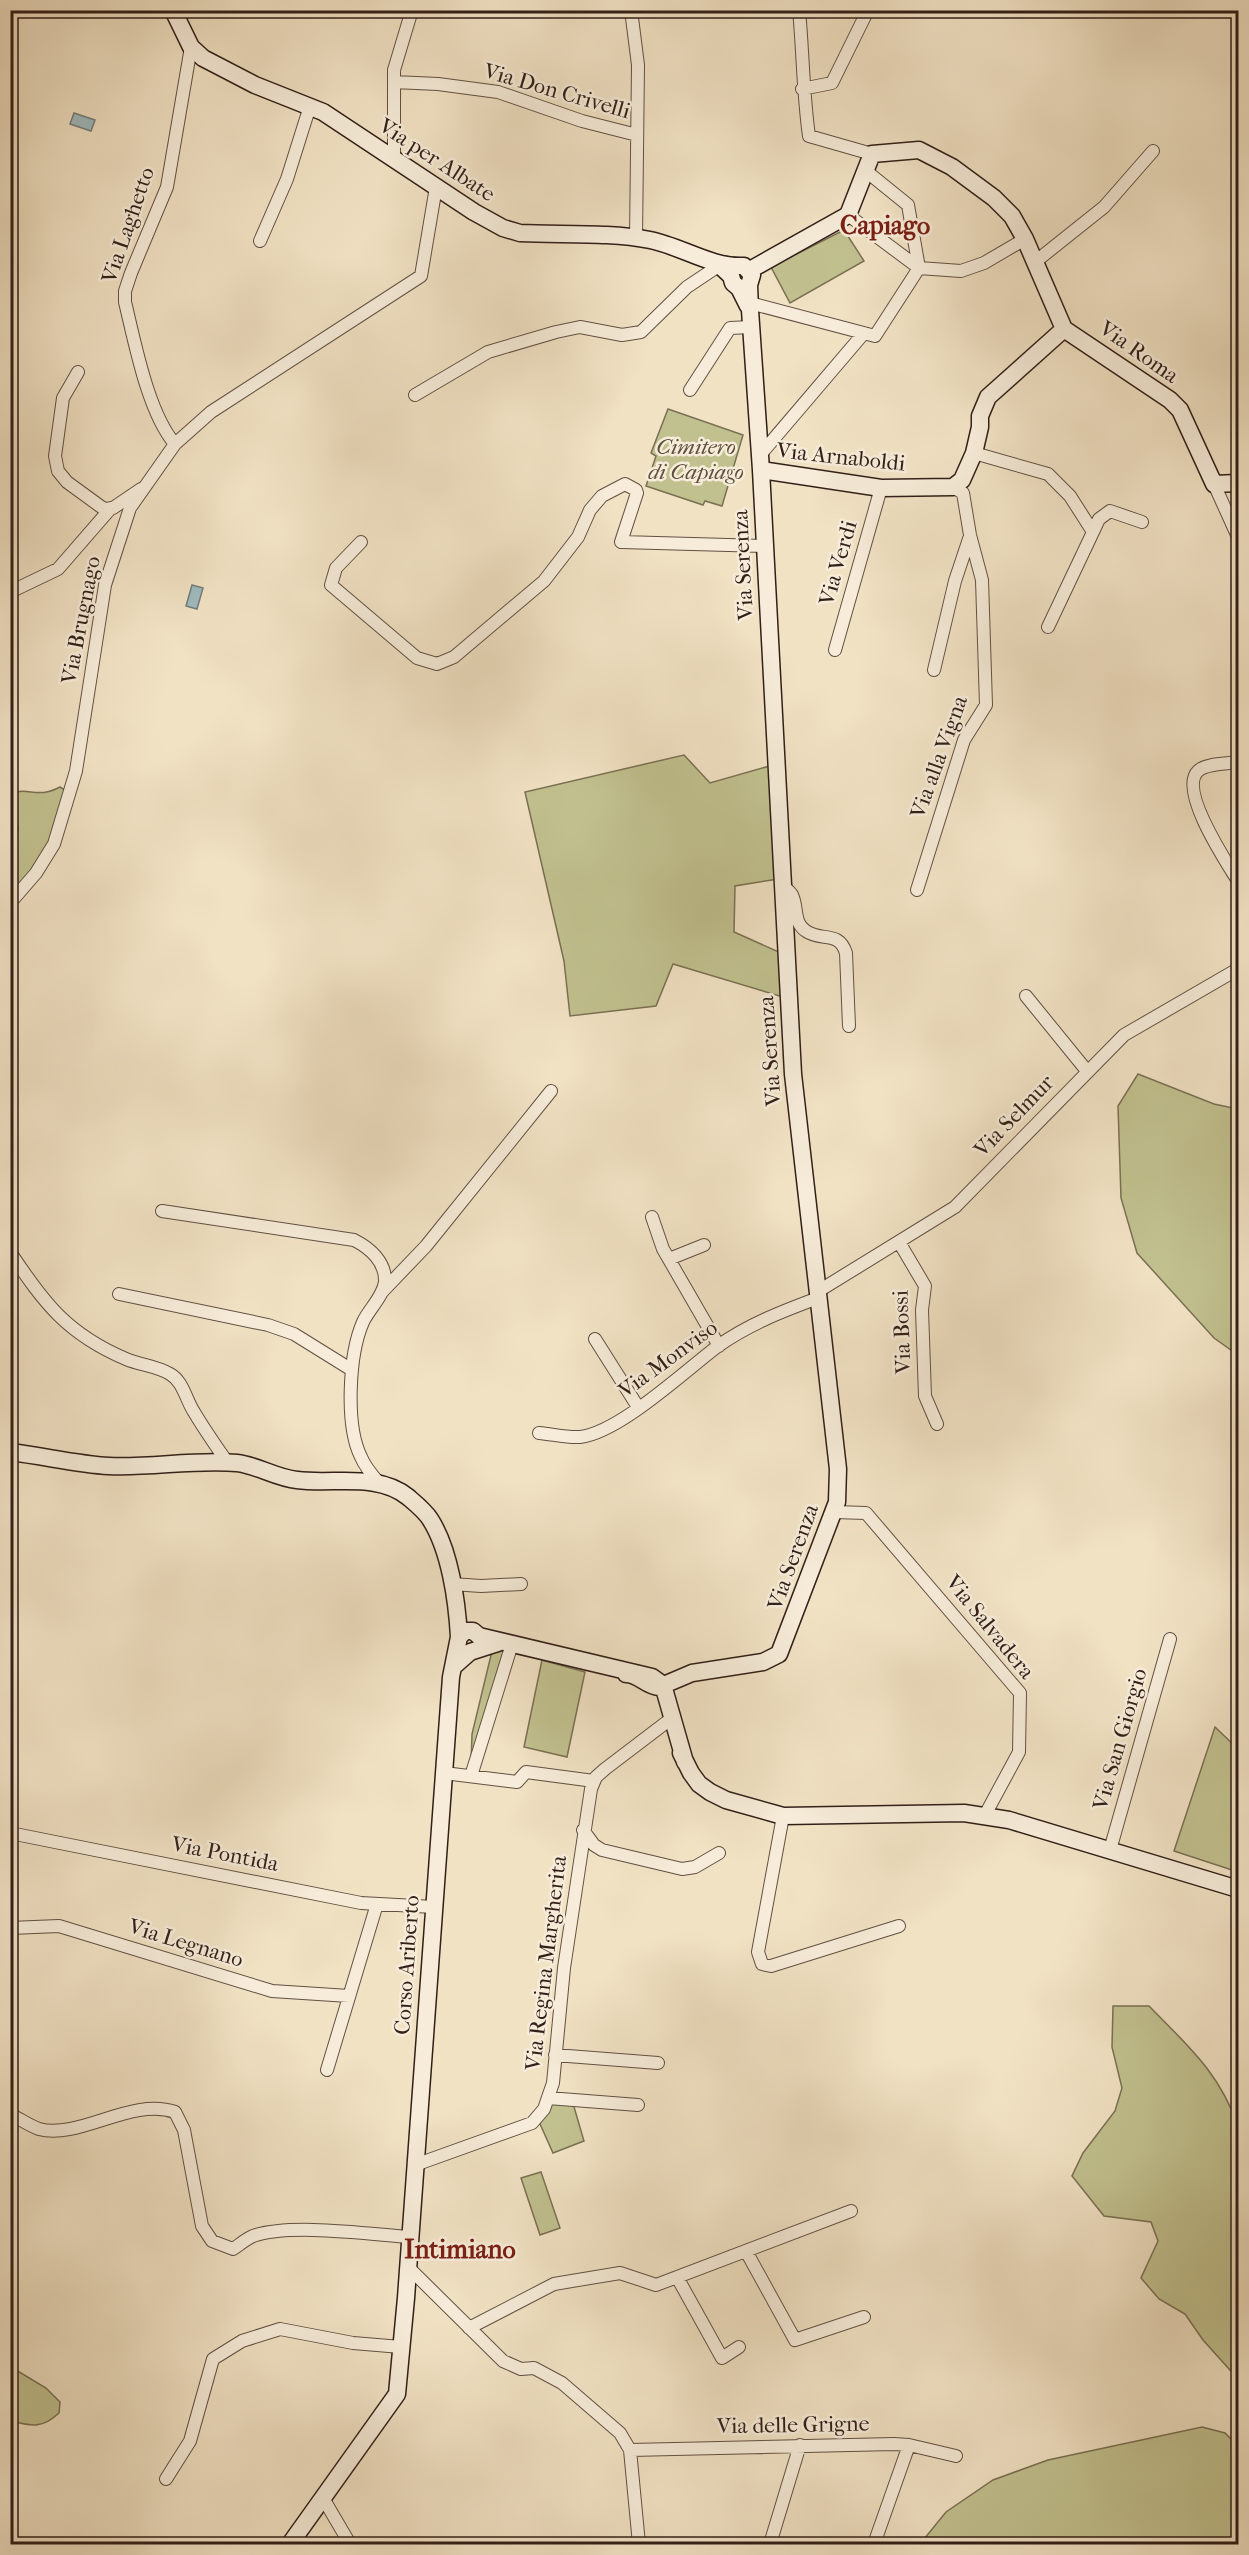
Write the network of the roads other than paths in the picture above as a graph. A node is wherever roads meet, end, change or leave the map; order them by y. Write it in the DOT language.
graph roads {
  1 [pos="173,10"];
  2 [pos="412,10"];
  3 [pos="631,10"];
  4 [pos="799,10"];
  5 [pos="868,10"];
  6 [pos="191,47"];
  7 [pos="394,82"];
  8 [pos="802,89"];
  9 [pos="310,106"];
  10 [pos="637,135"];
  11 [pos="1153,151"];
  12 [pos="872,154"];
  13 [pos="394,158"];
  14 [pos="866,171"];
  15 [pos="436,187"];
  16 [pos="848,215"];
  17 [pos="636,238"];
  18 [pos="1025,239"];
  19 [pos="260,241"];
  20 [pos="1035,262"];
  21 [pos="920,268"];
  22 [pos="735,273"];
  23 [pos="750,307"];
  24 [pos="751,327"];
  25 [pos="1064,329"];
  26 [pos="870,335"];
  27 [pos="78,372"];
  28 [pos="690,390"];
  29 [pos="415,395"];
  30 [pos="175,444"];
  31 [pos="974,453"];
  32 [pos="760,462"];
  33 [pos="1239,483"];
  34 [pos="1214,484"];
  35 [pos="953,487"];
  36 [pos="145,488"];
  37 [pos="881,488"];
  38 [pos="111,508"];
  39 [pos="1142,522"];
  40 [pos="1094,532"];
  41 [pos="970,535"];
  42 [pos="1239,537"];
  43 [pos="361,542"];
  44 [pos="764,546"];
  45 [pos="10,592"];
  46 [pos="1048,627"];
  47 [pos="835,650"];
  48 [pos="934,670"];
  49 [pos="1239,762"];
  50 [pos="1239,881"];
  51 [pos="782,885"];
  52 [pos="917,890"];
  53 [pos="10,903"];
  54 [pos="1239,969"];
  55 [pos="1026,996"];
  56 [pos="849,1026"];
  57 [pos="1087,1071"];
  58 [pos="551,1091"];
  59 [pos="162,1211"];
  60 [pos="652,1217"];
  61 [pos="899,1242"];
  62 [pos="704,1245"];
  63 [pos="10,1252"];
  64 [pos="669,1259"];
  65 [pos="381,1293"];
  66 [pos="119,1294"];
  67 [pos="818,1295"];
  68 [pos="595,1339"];
  69 [pos="719,1346"];
  70 [pos="352,1370"];
  71 [pos="638,1407"];
  72 [pos="937,1424"];
  73 [pos="539,1433"];
  74 [pos="10,1452"];
  75 [pos="227,1462"];
  76 [pos="379,1483"];
  77 [pos="834,1512"];
  78 [pos="452,1584"];
  79 [pos="521,1584"];
  80 [pos="1170,1639"];
  81 [pos="470,1642"];
  82 [pos="507,1643"];
  83 [pos="618,1670"];
  84 [pos="663,1686"];
  85 [pos="670,1720"];
  86 [pos="444,1773"];
  87 [pos="471,1776"];
  88 [pos="594,1781"];
  89 [pos="985,1815"];
  90 [pos="783,1816"];
  91 [pos="583,1830"];
  92 [pos="10,1833"];
  93 [pos="1110,1850"];
  94 [pos="719,1852"];
  95 [pos="1239,1889"];
  96 [pos="377,1904"];
  97 [pos="434,1907"];
  98 [pos="900,1926"];
  99 [pos="10,1928"];
  100 [pos="350,1995"];
  101 [pos="555,2055"];
  102 [pos="658,2063"];
  103 [pos="327,2070"];
  104 [pos="548,2098"];
  105 [pos="638,2105"];
  106 [pos="10,2114"];
  107 [pos="415,2165"];
  108 [pos="851,2211"];
  109 [pos="410,2237"];
  110 [pos="746,2251"];
  111 [pos="408,2267"];
  112 [pos="677,2277"];
  113 [pos="864,2317"];
  114 [pos="470,2328"];
  115 [pos="401,2347"];
  116 [pos="739,2347"];
  117 [pos="800,2445"];
  118 [pos="909,2445"];
  119 [pos="630,2450"];
  120 [pos="956,2456"];
  121 [pos="166,2479"];
  122 [pos="323,2498"];
  123 [pos="290,2544"];
  124 [pos="350,2544"];
  125 [pos="639,2544"];
  126 [pos="770,2544"];
  127 [pos="874,2544"];
  1 -- 6 [label="street, Via per Albate"];
  2 -- 7 [label="street"];
  3 -- 10 [label="street"];
  4 -- 8 [label="street"];
  5 -- 8 [label="street"];
  6 -- 9 [label="street, Via per Albate"];
  6 -- 30 [label="street, Via Laghetto"];
  7 -- 10 [label="street, Via Don Crivelli"];
  7 -- 13 [label="street"];
  8 -- 12 [label="street"];
  9 -- 13 [label="street, Via per Albate"];
  9 -- 19 [label="street"];
  10 -- 17 [label="street"];
  11 -- 20 [label="street"];
  12 -- 14 [label="street"];
  12 -- 18 [label="street, Via Roma"];
  13 -- 15 [label="street, Via per Albate"];
  14 -- 16 [label="street"];
  14 -- 21 [label="street"];
  15 -- 17 [label="street, Via per Albate"];
  15 -- 30 [label="street, Via Brugnago"];
  16 -- 21 [label="street"];
  16 -- 22 [label="street"];
  17 -- 22 [label="street, Via per Albate"];
  18 -- 20 [label="street, Via Roma"];
  18 -- 21 [label="street"];
  20 -- 25 [label="street, Via Roma"];
  21 -- 26 [label="street"];
  22 -- 23 [label="street, Via Serenza"];
  22 -- 29 [label="street"];
  23 -- 24 [label="street, Via Serenza"];
  23 -- 26 [label="street"];
  24 -- 28 [label="street"];
  24 -- 32 [label="street, Via Serenza"];
  25 -- 31 [label="street"];
  25 -- 34 [label="street, Via Roma"];
  26 -- 32 [label="street"];
  27 -- 38 [label="street"];
  30 -- 36 [label="street, Via Brugnago"];
  31 -- 35 [label="street"];
  31 -- 40 [label="street"];
  32 -- 37 [label="street, Via Arnaboldi"];
  32 -- 44 [label="street, Via Serenza"];
  33 -- 34 [label="street"];
  34 -- 42 [label="street"];
  35 -- 37 [label="street, Via Arnaboldi"];
  35 -- 41 [label="street, Via alla Vigna"];
  36 -- 38 [label="street"];
  36 -- 53 [label="street, Via Brugnago"];
  37 -- 47 [label="street, Via Verdi"];
  38 -- 45 [label="street"];
  39 -- 40 [label="street"];
  40 -- 46 [label="street"];
  41 -- 48 [label="street"];
  41 -- 52 [label="street, Via alla Vigna"];
  43 -- 44 [label="street"];
  44 -- 51 [label="street, Via Serenza"];
  49 -- 50 [label="street"];
  51 -- 56 [label="street"];
  51 -- 67 [label="street, Via Serenza"];
  54 -- 57 [label="street, Via Selmur"];
  55 -- 57 [label="street"];
  57 -- 61 [label="street, Via Selmur"];
  58 -- 65 [label="street"];
  59 -- 65 [label="street"];
  60 -- 64 [label="street"];
  61 -- 67 [label="street, Via Selmur"];
  61 -- 72 [label="street, Via Bossi"];
  62 -- 64 [label="street"];
  63 -- 75 [label="street"];
  64 -- 69 [label="street"];
  65 -- 70 [label="street"];
  66 -- 70 [label="street"];
  67 -- 69 [label="street, Via Monviso"];
  67 -- 77 [label="street, Via Serenza"];
  68 -- 71 [label="street"];
  69 -- 71 [label="street, Via Monviso"];
  70 -- 76 [label="street"];
  71 -- 73 [label="street, Via Monviso"];
  74 -- 75 [label="street"];
  75 -- 76 [label="street"];
  76 -- 78 [label="street"];
  77 -- 84 [label="street, Via Serenza"];
  77 -- 89 [label="street, Via Salvadera"];
  78 -- 79 [label="street"];
  78 -- 81 [label="street"];
  80 -- 93 [label="street, Via San Giorgio"];
  81 -- 82 [label="street"];
  81 -- 86 [label="street, Corso Ariberto"];
  82 -- 83 [label="street"];
  82 -- 87 [label="street"];
  83 -- 84 [label="street"];
  83 -- 85 [label="street"];
  84 -- 85 [label="street"];
  85 -- 88 [label="street"];
  85 -- 90 [label="street"];
  86 -- 87 [label="street"];
  86 -- 97 [label="street, Corso Ariberto"];
  87 -- 88 [label="street"];
  88 -- 91 [label="street, Via Regina Margherita"];
  89 -- 90 [label="street"];
  89 -- 93 [label="street"];
  90 -- 98 [label="street"];
  91 -- 94 [label="street"];
  91 -- 101 [label="street, Via Regina Margherita"];
  92 -- 96 [label="street, Via Pontida"];
  93 -- 95 [label="street"];
  96 -- 97 [label="street, Via Pontida"];
  96 -- 100 [label="street"];
  97 -- 107 [label="street, Corso Ariberto"];
  99 -- 100 [label="street, Via Legnano"];
  100 -- 103 [label="street"];
  101 -- 102 [label="street"];
  101 -- 104 [label="street, Via Regina Margherita"];
  104 -- 105 [label="street"];
  104 -- 107 [label="street, Via Regina Margherita"];
  106 -- 109 [label="street"];
  107 -- 109 [label="street, Corso Ariberto"];
  108 -- 110 [label="street"];
  109 -- 111 [label="street, Corso Ariberto"];
  110 -- 112 [label="street"];
  110 -- 113 [label="street"];
  111 -- 114 [label="street"];
  111 -- 115 [label="street, Corso Ariberto"];
  112 -- 114 [label="street"];
  112 -- 116 [label="street"];
  114 -- 119 [label="street"];
  115 -- 121 [label="street"];
  115 -- 122 [label="street, Corso Ariberto"];
  117 -- 118 [label="street, Via delle Grigne"];
  117 -- 119 [label="street, Via delle Grigne"];
  117 -- 126 [label="street"];
  118 -- 120 [label="street, Via delle Grigne"];
  118 -- 127 [label="street"];
  119 -- 125 [label="street"];
  122 -- 123 [label="street, Corso Ariberto"];
  122 -- 124 [label="street"];
}
